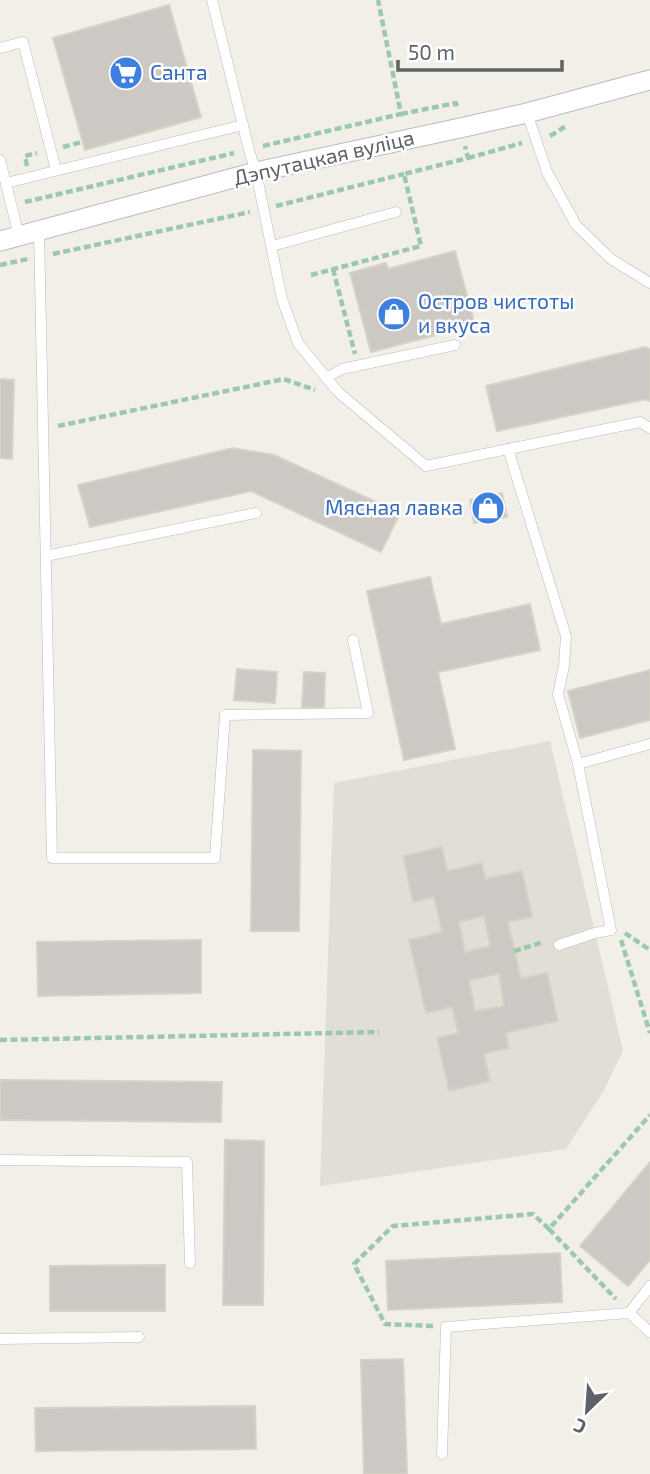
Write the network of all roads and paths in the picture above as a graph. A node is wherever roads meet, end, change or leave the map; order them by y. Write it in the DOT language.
graph roads {
  1 [pos="212,0"];
  2 [pos="0,48"];
  3 [pos="650,80"];
  4 [pos="527,113"];
  5 [pos="401,114"];
  6 [pos="572,123"];
  7 [pos="243,125"];
  8 [pos="460,128"];
  9 [pos="535,140"];
  10 [pos="468,158"];
  11 [pos="0,160"];
  12 [pos="56,170"];
  13 [pos="256,172"];
  14 [pos="404,174"];
  15 [pos="6,183"];
  16 [pos="264,209"];
  17 [pos="396,212"];
  18 [pos="29,233"];
  19 [pos="0,241"];
  20 [pos="272,246"];
  21 [pos="46,255"];
  22 [pos="32,258"];
  23 [pos="0,265"];
  24 [pos="333,269"];
  25 [pos="312,275"];
  26 [pos="650,283"];
  27 [pos="455,345"];
  28 [pos="358,365"];
  29 [pos="326,377"];
  30 [pos="338,392"];
  31 [pos="650,428"];
  32 [pos="43,429"];
  33 [pos="508,449"];
  34 [pos="256,513"];
  35 [pos="46,556"];
  36 [pos="353,640"];
  37 [pos="650,744"];
  38 [pos="578,764"];
  39 [pos="618,929"];
  40 [pos="559,945"];
  41 [pos="379,1032"];
  42 [pos="650,1033"];
  43 [pos="0,1040"];
  44 [pos="650,1115"];
  45 [pos="0,1160"];
  46 [pos="549,1229"];
  47 [pos="190,1264"];
  48 [pos="650,1286"];
  49 [pos="629,1313"];
  50 [pos="446,1327"];
  51 [pos="650,1332"];
  52 [pos="139,1337"];
  53 [pos="0,1339"];
  54 [pos="442,1454"];
  1 -- 7 [label="lane"];
  2 -- 12 [label="lane"];
  3 -- 4 [label="street, Дэпутацкая вуліца"];
  4 -- 8 [label="street, Дэпутацкая вуліца"];
  4 -- 9 [label="lane"];
  5 -- 8 [label="path"];
  6 -- 9 [label="path"];
  7 -- 12 [label="lane"];
  7 -- 13 [label="lane"];
  8 -- 10 [label="path"];
  8 -- 13 [label="street, Дэпутацкая вуліца"];
  9 -- 10 [label="path"];
  9 -- 26 [label="lane"];
  10 -- 14 [label="path"];
  11 -- 15 [label="lane"];
  12 -- 15 [label="lane"];
  13 -- 16 [label="lane"];
  13 -- 18 [label="street, Дэпутацкая вуліца"];
  14 -- 16 [label="path"];
  14 -- 24 [label="path"];
  15 -- 18 [label="lane"];
  16 -- 20 [label="lane"];
  16 -- 21 [label="path"];
  17 -- 20 [label="lane"];
  18 -- 19 [label="street, Дэпутацкая вуліца"];
  18 -- 32 [label="lane"];
  20 -- 29 [label="lane"];
  22 -- 23 [label="path"];
  24 -- 25 [label="path"];
  24 -- 28 [label="path"];
  27 -- 28 [label="lane"];
  28 -- 29 [label="lane"];
  29 -- 30 [label="lane"];
  30 -- 32 [label="path"];
  30 -- 33 [label="lane"];
  31 -- 33 [label="lane"];
  32 -- 35 [label="lane"];
  33 -- 38 [label="lane"];
  34 -- 35 [label="lane"];
  35 -- 36 [label="lane"];
  37 -- 38 [label="lane"];
  38 -- 40 [label="lane"];
  39 -- 42 [label="path"];
  41 -- 43 [label="path"];
  44 -- 46 [label="path"];
  45 -- 47 [label="lane"];
  46 -- 49 [label="path"];
  46 -- 50 [label="path"];
  48 -- 49 [label="lane"];
  49 -- 50 [label="lane"];
  49 -- 51 [label="lane"];
  50 -- 54 [label="lane"];
  52 -- 53 [label="lane"];
}
